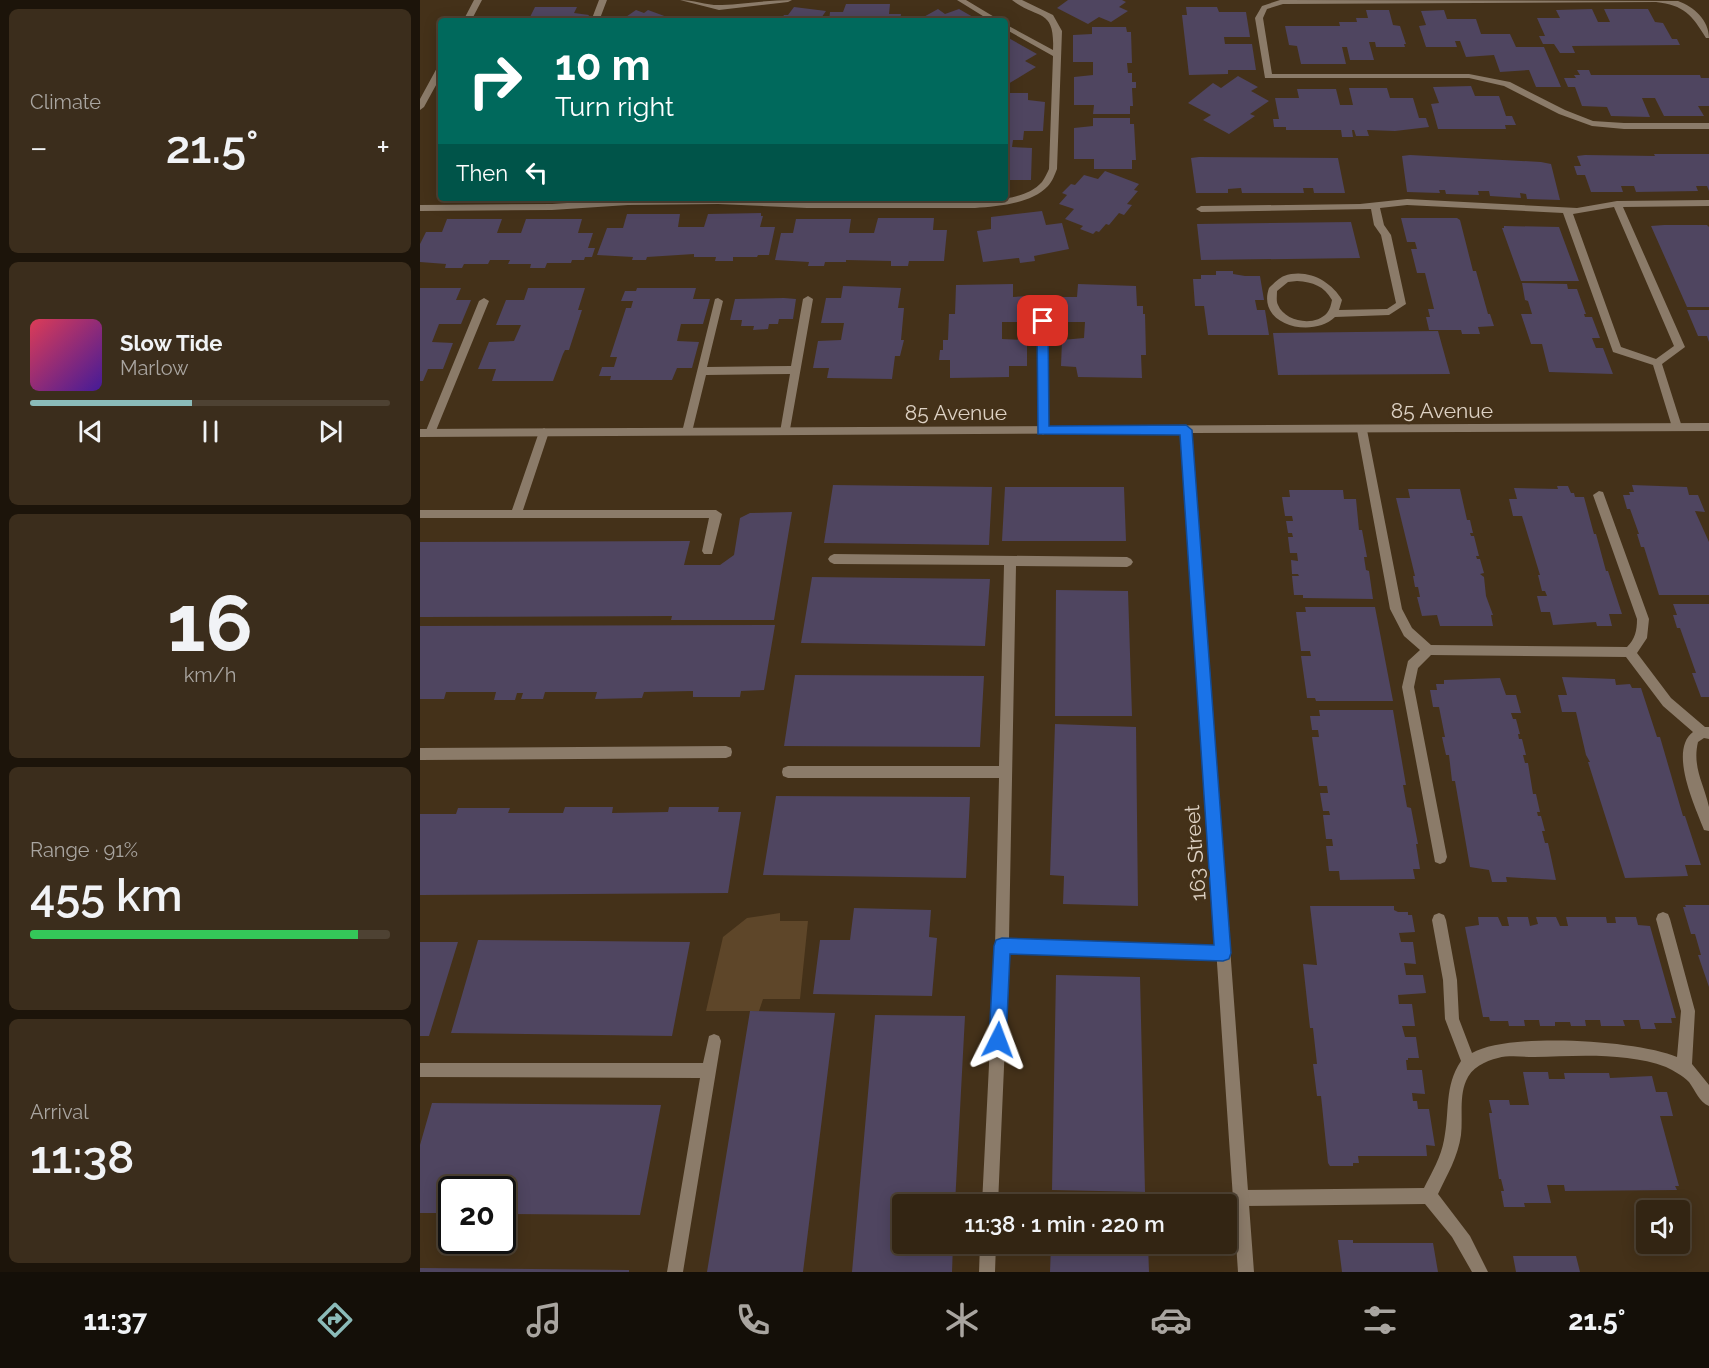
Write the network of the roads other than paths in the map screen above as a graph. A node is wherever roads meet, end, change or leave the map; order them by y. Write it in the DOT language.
graph roads {
  1 [pos="478,0"];
  2 [pos="603,0"];
  3 [pos="684,0"];
  4 [pos="788,0"];
  5 [pos="960,0"];
  6 [pos="1016,0"];
  7 [pos="469,18"];
  8 [pos="596,18"];
  9 [pos="992,18"];
  10 [pos="1008,28"];
  11 [pos="1709,36"];
  12 [pos="1057,55"];
  13 [pos="438,74"];
  14 [pos="420,107"];
  15 [pos="1709,126"];
  16 [pos="827,201"];
  17 [pos="1006,201"];
  18 [pos="1008,201"];
  19 [pos="1709,203"];
  20 [pos="1617,204"];
  21 [pos="1375,206"];
  22 [pos="420,208"];
  23 [pos="1201,209"];
  24 [pos="1567,211"];
  25 [pos="808,299"];
  26 [pos="1043,299"];
  27 [pos="484,301"];
  28 [pos="718,301"];
  29 [pos="1334,315"];
  30 [pos="1657,363"];
  31 [pos="796,370"];
  32 [pos="702,371"];
  33 [pos="1677,427"];
  34 [pos="1709,427"];
  35 [pos="1186,430"];
  36 [pos="1362,430"];
  37 [pos="1042,431"];
  38 [pos="544,432"];
  39 [pos="687,432"];
  40 [pos="785,432"];
  41 [pos="425,433"];
  42 [pos="1599,495"];
  43 [pos="420,514"];
  44 [pos="516,514"];
  45 [pos="708,551"];
  46 [pos="834,560"];
  47 [pos="1010,561"];
  48 [pos="1127,562"];
  49 [pos="1428,650"];
  50 [pos="1629,652"];
  51 [pos="1705,732"];
  52 [pos="726,752"];
  53 [pos="420,754"];
  54 [pos="788,772"];
  55 [pos="1005,772"];
  56 [pos="1709,825"];
  57 [pos="1440,857"];
  58 [pos="1663,919"];
  59 [pos="1438,920"];
  60 [pos="1002,946"];
  61 [pos="1223,953"];
  62 [pos="714,1041"];
  63 [pos="1468,1061"];
  64 [pos="1684,1068"];
  65 [pos="420,1070"];
  66 [pos="708,1071"];
  67 [pos="1709,1098"];
  68 [pos="990,1194"];
  69 [pos="1429,1196"];
  70 [pos="1241,1198"];
  71 [pos="988,1254"];
  72 [pos="675,1272"];
  73 [pos="987,1272"];
  74 [pos="1246,1272"];
  75 [pos="1480,1272"];
  1 -- 7 [label="street"];
  2 -- 8 [label="street"];
  3 -- 4 [label="street"];
  5 -- 9 [label="street"];
  6 -- 12 [label="street"];
  10 -- 12 [label="street"];
  11 -- 15 [label="street"];
  12 -- 18 [label="street"];
  13 -- 14 [label="street"];
  16 -- 17 [label="street"];
  16 -- 22 [label="street"];
  19 -- 20 [label="street"];
  20 -- 24 [label="street"];
  20 -- 30 [label="street"];
  21 -- 23 [label="street"];
  21 -- 24 [label="street"];
  21 -- 29 [label="street"];
  24 -- 30 [label="street"];
  25 -- 31 [label="street"];
  26 -- 37 [label="street"];
  27 -- 41 [label="street"];
  28 -- 32 [label="street"];
  29 -- 29 [label="street"];
  30 -- 33 [label="street"];
  31 -- 32 [label="street"];
  31 -- 40 [label="street"];
  32 -- 39 [label="street"];
  33 -- 34 [label="street, 85 Avenue"];
  33 -- 36 [label="street, 85 Avenue"];
  35 -- 36 [label="street, 85 Avenue"];
  35 -- 37 [label="street, 85 Avenue"];
  35 -- 61 [label="street, 163 Street"];
  36 -- 49 [label="street"];
  37 -- 40 [label="street, 85 Avenue"];
  38 -- 39 [label="street, 85 Avenue"];
  38 -- 41 [label="street, 85 Avenue"];
  38 -- 44 [label="street"];
  39 -- 40 [label="street, 85 Avenue"];
  42 -- 50 [label="street"];
  43 -- 44 [label="street"];
  44 -- 45 [label="street"];
  46 -- 47 [label="street"];
  47 -- 48 [label="street"];
  47 -- 55 [label="street"];
  49 -- 50 [label="street"];
  49 -- 57 [label="street"];
  50 -- 51 [label="street"];
  51 -- 56 [label="street"];
  52 -- 53 [label="street"];
  54 -- 55 [label="street"];
  55 -- 60 [label="street"];
  58 -- 64 [label="street"];
  59 -- 63 [label="street"];
  60 -- 61 [label="street"];
  60 -- 68 [label="street"];
  61 -- 70 [label="street, 163 Street"];
  62 -- 66 [label="street"];
  63 -- 64 [label="street"];
  63 -- 69 [label="street"];
  64 -- 67 [label="street"];
  65 -- 66 [label="street"];
  66 -- 72 [label="street"];
  69 -- 70 [label="street"];
  69 -- 75 [label="street"];
  70 -- 74 [label="street, 163 Street"];
  71 -- 73 [label="street"];
}
